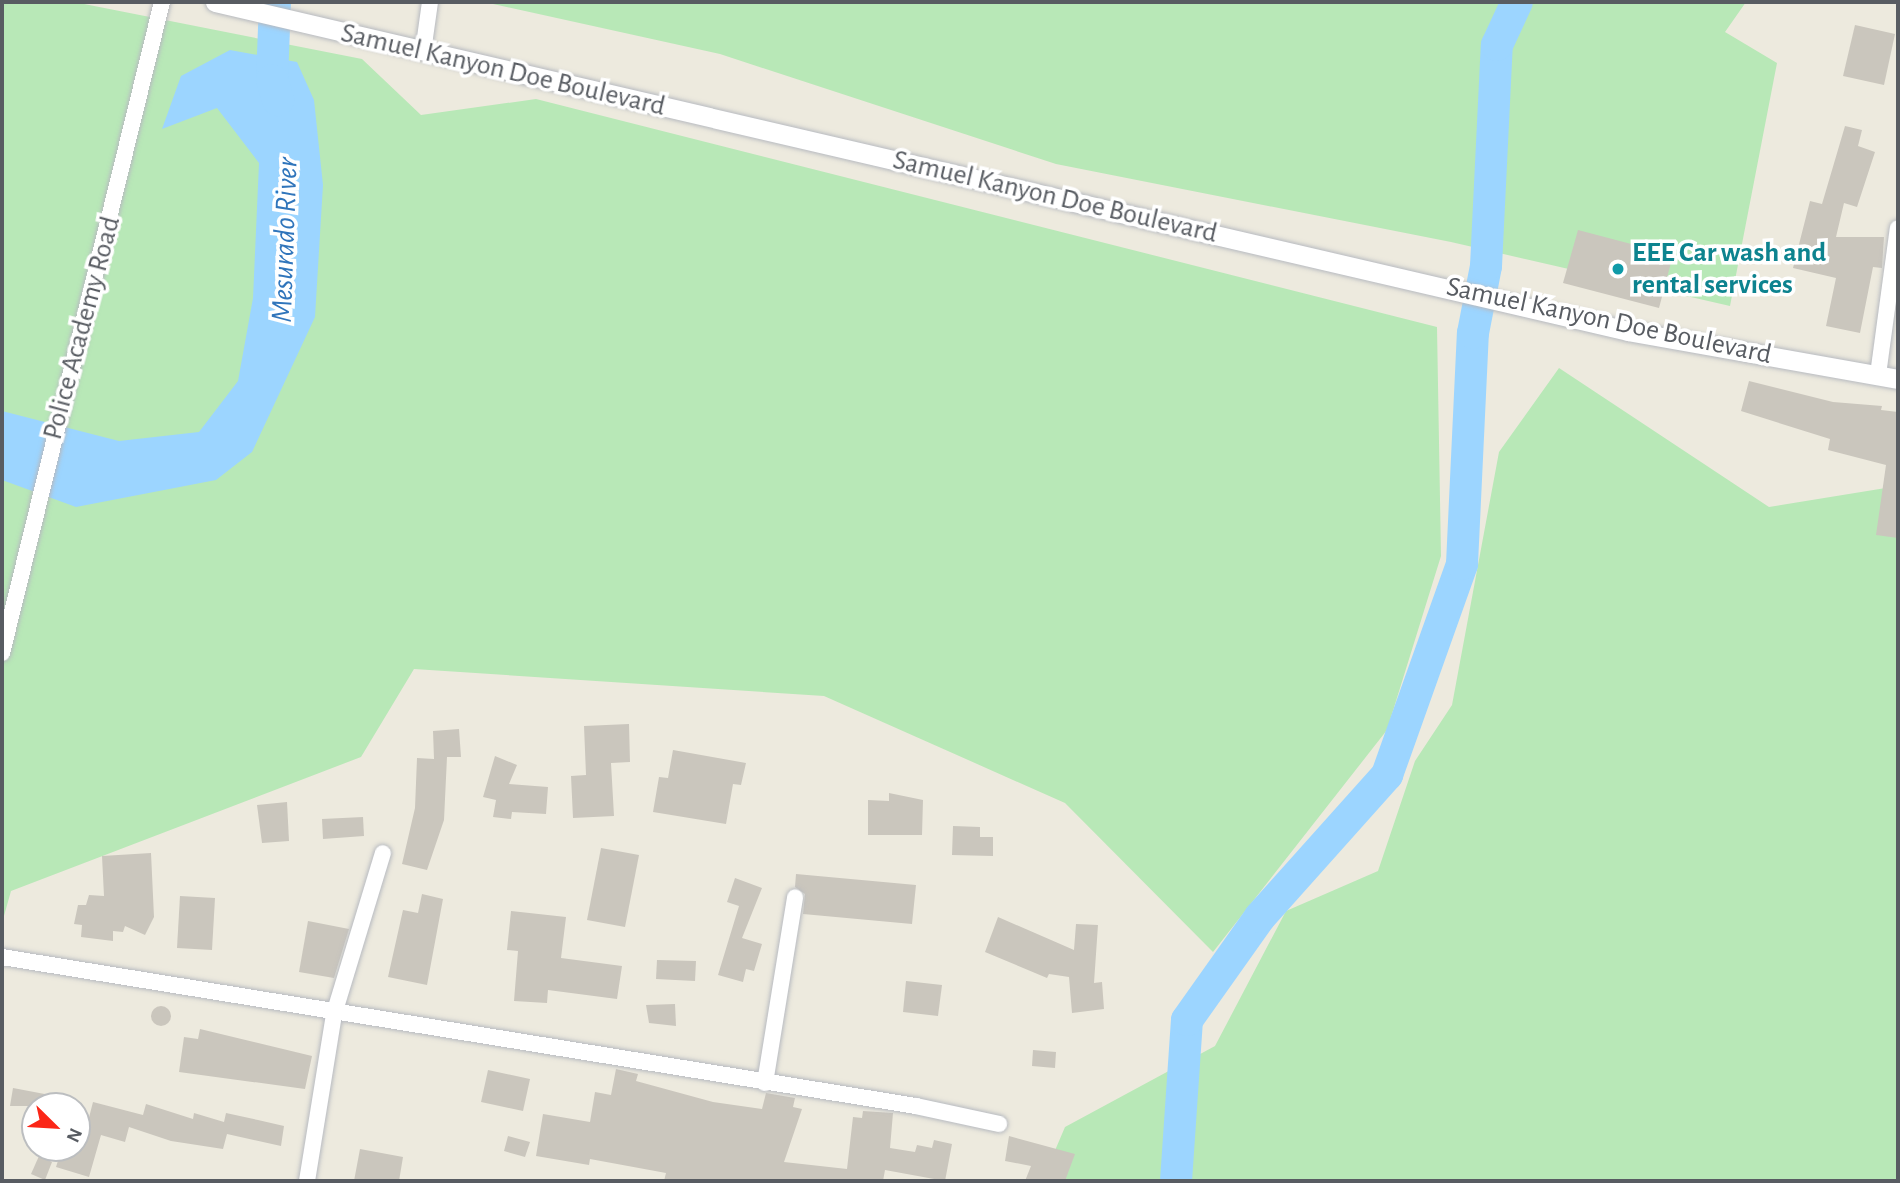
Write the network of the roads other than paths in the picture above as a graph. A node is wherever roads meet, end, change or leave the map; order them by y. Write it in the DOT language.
graph roads {
  1 [pos="162,2"];
  2 [pos="215,2"];
  3 [pos="430,2"];
  4 [pos="423,52"];
  5 [pos="1898,228"];
  6 [pos="1878,375"];
  7 [pos="1898,379"];
  8 [pos="4,646"];
  9 [pos="383,853"];
  10 [pos="795,897"];
  11 [pos="2,957"];
  12 [pos="334,1014"];
  13 [pos="765,1083"];
  14 [pos="999,1124"];
  15 [pos="307,1181"];
  1 -- 8 [label="street, Police Academy Road"];
  2 -- 4 [label="street, Samuel Kanyon Doe Boulevard"];
  3 -- 4 [label="street"];
  4 -- 6 [label="street, Samuel Kanyon Doe Boulevard"];
  5 -- 6 [label="street"];
  6 -- 7 [label="street, Samuel Kanyon Doe Boulevard"];
  9 -- 12 [label="street"];
  10 -- 13 [label="street"];
  11 -- 12 [label="street"];
  12 -- 13 [label="street"];
  12 -- 15 [label="street"];
  13 -- 14 [label="street"];
}
